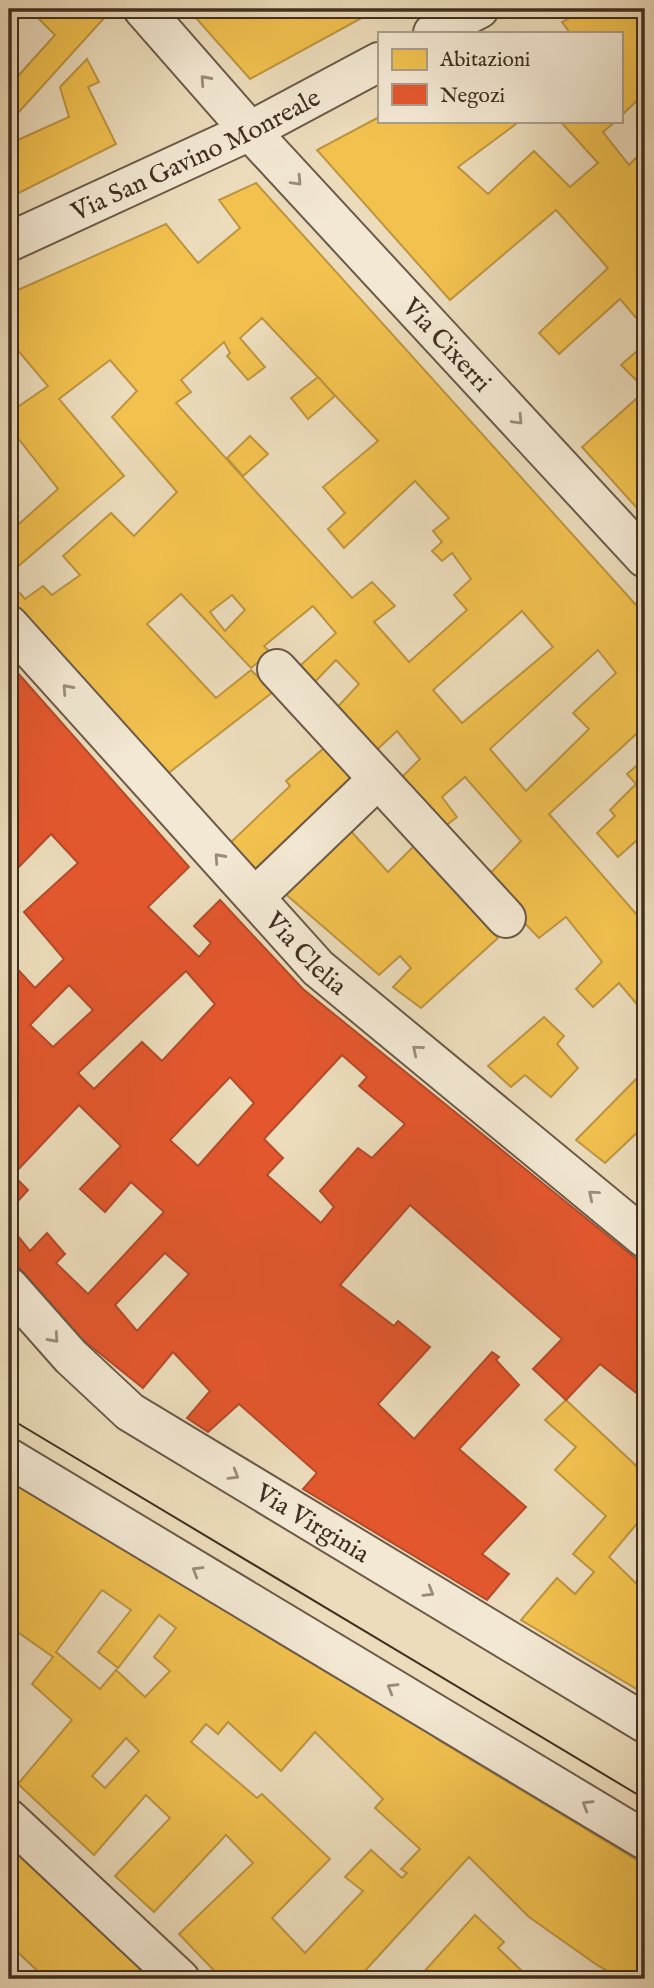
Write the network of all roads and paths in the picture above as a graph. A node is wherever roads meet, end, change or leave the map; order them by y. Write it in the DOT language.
graph roads {
  1 [pos="143,9"];
  2 [pos="479,9"];
  3 [pos="435,32"];
  4 [pos="378,63"];
  5 [pos="250,131"];
  6 [pos="9,242"];
  7 [pos="645,558"];
  8 [pos="9,625"];
  9 [pos="277,669"];
  10 [pos="378,779"];
  11 [pos="254,897"];
  12 [pos="506,918"];
  13 [pos="645,1238"];
  14 [pos="9,1287"];
  15 [pos="9,1458"];
  16 [pos="645,1723"];
  17 [pos="9,1819"];
  18 [pos="645,1840"];
  19 [pos="180,1979"];
  5 -- 1 [label="street, Via Cixerri, one-way"];
  2 -- 3 [label="street"];
  4 -- 5 [label="street, Via San Gavino Monreale"];
  5 -- 6 [label="street, Via San Gavino Monreale"];
  5 -- 7 [label="street, Via Cixerri, one-way"];
  11 -- 8 [label="street, Via Clelia, one-way"];
  9 -- 10 [label="street"];
  10 -- 11 [label="street"];
  10 -- 12 [label="street"];
  13 -- 11 [label="street, Via Clelia, one-way"];
  14 -- 16 [label="street, Via Virginia, one-way"];
  18 -- 15 [label="street, one-way"];
  17 -- 19 [label="street"];
}
